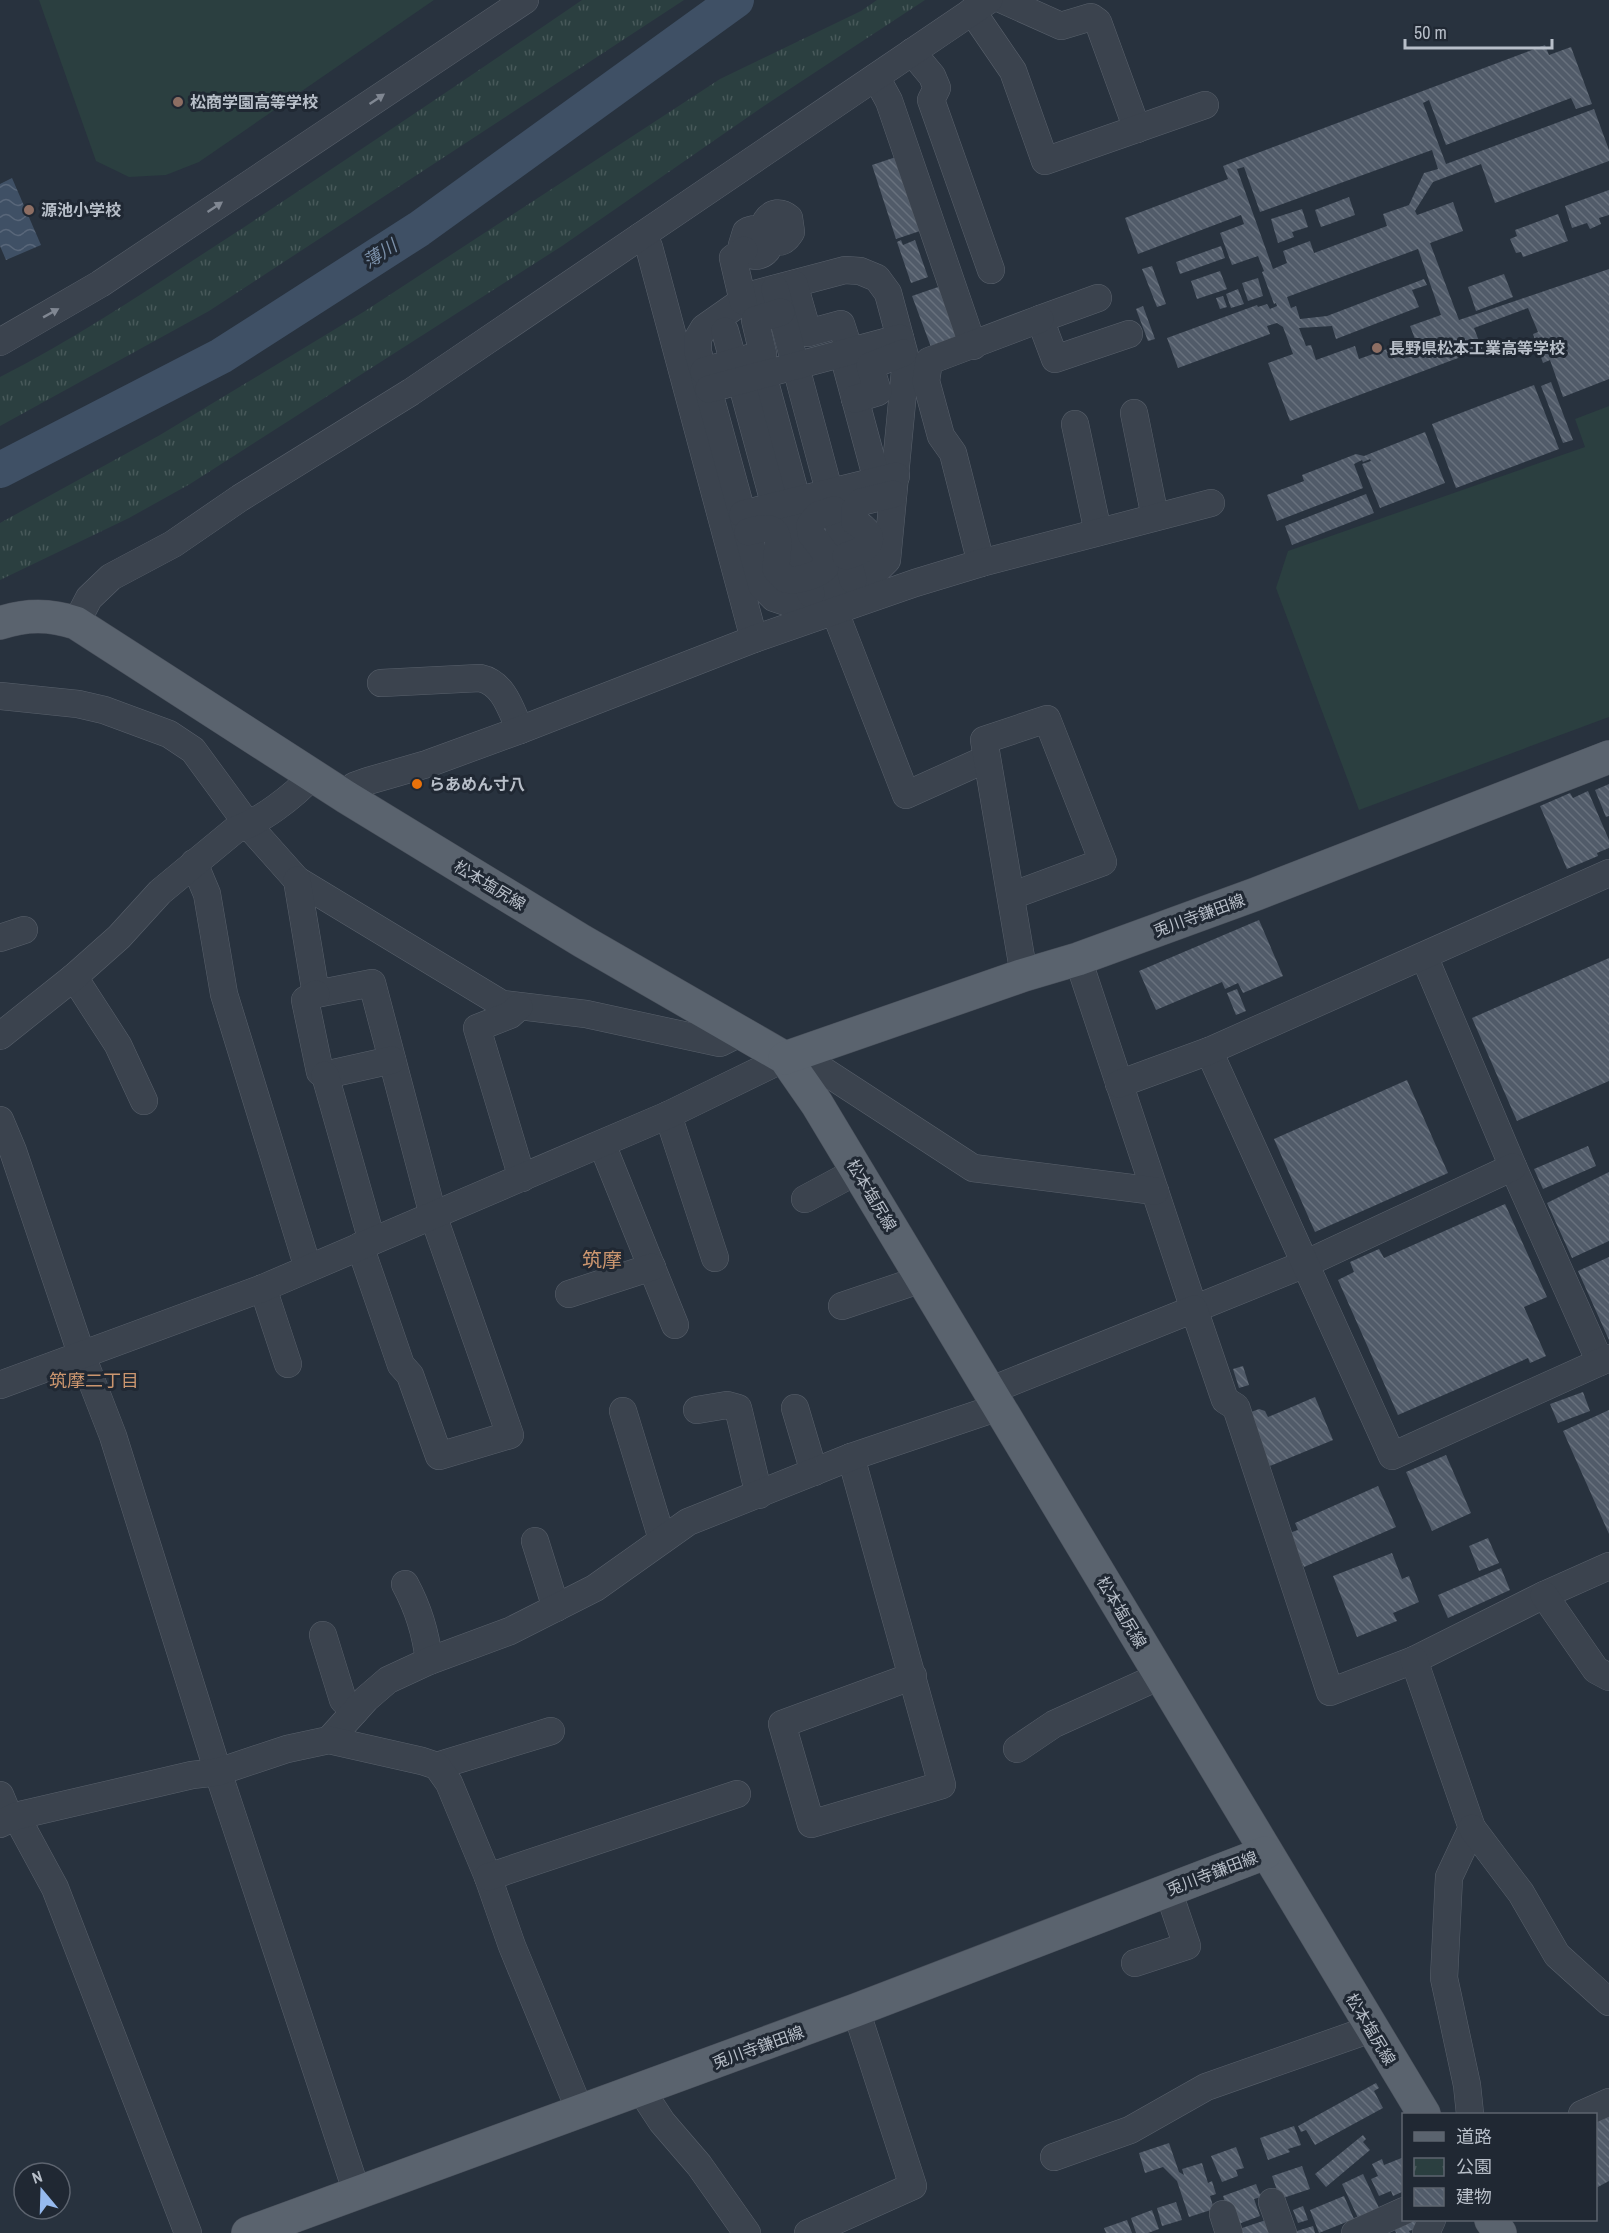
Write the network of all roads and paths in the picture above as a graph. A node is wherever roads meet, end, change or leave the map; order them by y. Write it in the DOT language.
graph roads {
  1 [pos="525,0"];
  2 [pos="1003,0"];
  3 [pos="980,6"];
  4 [pos="912,52"];
  5 [pos="876,77"];
  6 [pos="1205,105"];
  7 [pos="1137,129"];
  8 [pos="793,217"];
  9 [pos="641,236"];
  10 [pos="991,270"];
  11 [pos="783,295"];
  12 [pos="1098,298"];
  13 [pos="1040,320"];
  14 [pos="737,328"];
  15 [pos="1129,334"];
  16 [pos="984,341"];
  17 [pos="0,342"];
  18 [pos="902,345"];
  19 [pos="846,353"];
  20 [pos="796,366"];
  21 [pos="704,373"];
  22 [pos="752,378"];
  23 [pos="858,410"];
  24 [pos="1134,413"];
  25 [pos="901,423"];
  26 [pos="1075,424"];
  27 [pos="889,483"];
  28 [pos="832,501"];
  29 [pos="786,503"];
  30 [pos="1211,503"];
  31 [pos="1155,517"];
  32 [pos="746,523"];
  33 [pos="1098,532"];
  34 [pos="981,563"];
  35 [pos="850,568"];
  36 [pos="808,586"];
  37 [pos="835,612"];
  38 [pos="0,623"];
  39 [pos="75,623"];
  40 [pos="754,639"];
  41 [pos="381,683"];
  42 [pos="0,696"];
  43 [pos="520,730"];
  44 [pos="1609,757"];
  45 [pos="986,759"];
  46 [pos="312,776"];
  47 [pos="346,797"];
  48 [pos="248,825"];
  49 [pos="194,863"];
  50 [pos="1609,873"];
  51 [pos="297,880"];
  52 [pos="1011,896"];
  53 [pos="1424,956"];
  54 [pos="1078,959"];
  55 [pos="1024,975"];
  56 [pos="74,977"];
  57 [pos="316,994"];
  58 [pos="519,1007"];
  59 [pos="740,1033"];
  60 [pos="0,1036"];
  61 [pos="1209,1051"];
  62 [pos="791,1056"];
  63 [pos="392,1060"];
  64 [pos="325,1075"];
  65 [pos="1119,1084"];
  66 [pos="144,1101"];
  67 [pos="668,1115"];
  68 [pos="0,1119"];
  69 [pos="602,1144"];
  70 [pos="1513,1167"];
  71 [pos="857,1171"];
  72 [pos="522,1178"];
  73 [pos="1155,1191"];
  74 [pos="805,1199"];
  75 [pos="433,1215"];
  76 [pos="366,1243"];
  77 [pos="718,1243"];
  78 [pos="1305,1264"];
  79 [pos="652,1267"];
  80 [pos="308,1268"];
  81 [pos="922,1279"];
  82 [pos="580,1284"];
  83 [pos="263,1288"];
  84 [pos="842,1306"];
  85 [pos="1194,1309"];
  86 [pos="675,1325"];
  87 [pos="82,1356"];
  88 [pos="1605,1360"];
  89 [pos="288,1364"];
  90 [pos="0,1385"];
  91 [pos="994,1399"];
  92 [pos="795,1408"];
  93 [pos="697,1410"];
  94 [pos="623,1411"];
  95 [pos="851,1457"];
  96 [pos="814,1472"];
  97 [pos="759,1495"];
  98 [pos="662,1539"];
  99 [pos="536,1541"];
  100 [pos="1609,1566"];
  101 [pos="405,1584"];
  102 [pos="1544,1595"];
  103 [pos="556,1608"];
  104 [pos="323,1635"];
  105 [pos="1414,1659"];
  106 [pos="429,1661"];
  107 [pos="913,1676"];
  108 [pos="1160,1676"];
  109 [pos="1609,1677"];
  110 [pos="355,1711"];
  111 [pos="551,1731"];
  112 [pos="329,1740"];
  113 [pos="1017,1749"];
  114 [pos="437,1766"];
  115 [pos="218,1772"];
  116 [pos="737,1794"];
  117 [pos="6,1813"];
  118 [pos="1472,1828"];
  119 [pos="1265,1852"];
  120 [pos="488,1877"];
  121 [pos="1168,1890"];
  122 [pos="1135,1963"];
  123 [pos="1609,2002"];
  124 [pos="856,2010"];
  125 [pos="1371,2030"];
  126 [pos="641,2090"];
  127 [pos="1609,2102"];
  128 [pos="579,2111"];
  129 [pos="1423,2113"];
  130 [pos="1470,2113"];
  131 [pos="1586,2113"];
  132 [pos="1054,2157"];
  133 [pos="357,2193"];
  134 [pos="1272,2202"];
  135 [pos="1402,2212"];
  136 [pos="262,2230"];
  137 [pos="188,2233"];
  138 [pos="747,2233"];
  139 [pos="808,2233"];
  140 [pos="1283,2233"];
  141 [pos="1355,2233"];
  17 -- 1 [label="street, one-way"];
  2 -- 7 [label="street"];
  3 -- 4 [label="street"];
  3 -- 7 [label="street"];
  4 -- 5 [label="street"];
  4 -- 10 [label="street"];
  5 -- 9 [label="street"];
  5 -- 16 [label="street"];
  6 -- 7 [label="street"];
  8 -- 14 [label="street"];
  9 -- 39 [label="street"];
  9 -- 40 [label="street"];
  11 -- 14 [label="street"];
  11 -- 18 [label="street"];
  11 -- 19 [label="street"];
  11 -- 20 [label="street"];
  11 -- 21 [label="street"];
  12 -- 13 [label="street"];
  13 -- 15 [label="street"];
  13 -- 16 [label="street"];
  14 -- 21 [label="street"];
  14 -- 21 [label="street"];
  16 -- 34 [label="street"];
  18 -- 19 [label="street"];
  18 -- 23 [label="street"];
  18 -- 25 [label="street"];
  19 -- 20 [label="street"];
  19 -- 23 [label="street"];
  20 -- 22 [label="street"];
  20 -- 28 [label="street"];
  21 -- 22 [label="street"];
  21 -- 32 [label="street"];
  22 -- 29 [label="street"];
  22 -- 29 [label="street"];
  23 -- 25 [label="street"];
  23 -- 27 [label="street"];
  24 -- 31 [label="street"];
  25 -- 27 [label="street"];
  26 -- 33 [label="street"];
  27 -- 28 [label="street"];
  27 -- 35 [label="street"];
  27 -- 35 [label="street"];
  28 -- 29 [label="street"];
  28 -- 35 [label="street"];
  28 -- 36 [label="street"];
  29 -- 32 [label="street"];
  29 -- 36 [label="street"];
  30 -- 31 [label="street"];
  31 -- 33 [label="street"];
  32 -- 36 [label="street"];
  33 -- 34 [label="street"];
  34 -- 37 [label="street"];
  35 -- 36 [label="street"];
  37 -- 40 [label="street"];
  37 -- 45 [label="street"];
  38 -- 39 [label="main road, 松本塩尻線"];
  39 -- 46 [label="main road, 松本塩尻線"];
  40 -- 43 [label="street"];
  41 -- 43 [label="street"];
  42 -- 48 [label="street"];
  43 -- 47 [label="street"];
  44 -- 54 [label="main road, 兎川寺鎌田線"];
  45 -- 52 [label="street"];
  45 -- 52 [label="street"];
  46 -- 47 [label="main road, 松本塩尻線"];
  46 -- 48 [label="street"];
  47 -- 59 [label="main road, 松本塩尻線"];
  48 -- 49 [label="street"];
  48 -- 51 [label="street"];
  49 -- 56 [label="street"];
  49 -- 80 [label="street"];
  50 -- 53 [label="street"];
  51 -- 57 [label="street"];
  51 -- 58 [label="street"];
  52 -- 55 [label="street"];
  53 -- 61 [label="street"];
  53 -- 70 [label="street"];
  54 -- 55 [label="main road, 兎川寺鎌田線"];
  54 -- 65 [label="street"];
  55 -- 62 [label="main road, 兎川寺鎌田線"];
  56 -- 60 [label="street"];
  56 -- 66 [label="street"];
  57 -- 63 [label="street"];
  57 -- 64 [label="street"];
  58 -- 59 [label="street"];
  58 -- 72 [label="street"];
  59 -- 62 [label="main road, 松本塩尻線"];
  61 -- 65 [label="street"];
  61 -- 78 [label="street"];
  62 -- 67 [label="street"];
  62 -- 71 [label="main road, 松本塩尻線"];
  62 -- 73 [label="street"];
  63 -- 64 [label="street"];
  63 -- 75 [label="street"];
  64 -- 76 [label="street"];
  65 -- 73 [label="street"];
  67 -- 69 [label="street"];
  67 -- 77 [label="street"];
  68 -- 87 [label="street"];
  69 -- 72 [label="street"];
  69 -- 79 [label="street"];
  70 -- 78 [label="street"];
  70 -- 88 [label="street"];
  71 -- 74 [label="street"];
  71 -- 81 [label="main road, 松本塩尻線"];
  72 -- 75 [label="street"];
  73 -- 85 [label="street"];
  75 -- 76 [label="street"];
  75 -- 76 [label="street"];
  76 -- 80 [label="street"];
  78 -- 85 [label="street"];
  78 -- 88 [label="street"];
  79 -- 82 [label="street"];
  79 -- 86 [label="street"];
  80 -- 83 [label="street"];
  81 -- 84 [label="street"];
  81 -- 91 [label="main road, 松本塩尻線"];
  83 -- 87 [label="street"];
  83 -- 89 [label="street"];
  85 -- 91 [label="street"];
  85 -- 105 [label="street"];
  87 -- 90 [label="street"];
  87 -- 115 [label="street"];
  91 -- 95 [label="street"];
  91 -- 108 [label="main road, 松本塩尻線"];
  92 -- 96 [label="street"];
  93 -- 97 [label="street"];
  94 -- 98 [label="street"];
  95 -- 96 [label="street"];
  95 -- 107 [label="street"];
  96 -- 97 [label="street"];
  97 -- 98 [label="street"];
  98 -- 103 [label="street"];
  99 -- 103 [label="street"];
  100 -- 102 [label="street"];
  101 -- 106 [label="street"];
  102 -- 105 [label="street"];
  102 -- 109 [label="street"];
  103 -- 106 [label="street"];
  104 -- 110 [label="street"];
  105 -- 118 [label="street"];
  106 -- 110 [label="street"];
  107 -- 107 [label="street"];
  108 -- 113 [label="street"];
  108 -- 119 [label="main road, 松本塩尻線"];
  110 -- 112 [label="street"];
  111 -- 114 [label="street"];
  112 -- 114 [label="street"];
  112 -- 115 [label="street"];
  114 -- 120 [label="street"];
  115 -- 117 [label="street"];
  115 -- 133 [label="street"];
  116 -- 120 [label="street"];
  117 -- 137 [label="street"];
  118 -- 123 [label="street"];
  118 -- 130 [label="street"];
  119 -- 121 [label="main road, 兎川寺鎌田線"];
  119 -- 125 [label="main road, 松本塩尻線"];
  120 -- 128 [label="street"];
  121 -- 122 [label="street"];
  121 -- 124 [label="main road, 兎川寺鎌田線"];
  124 -- 126 [label="main road, 兎川寺鎌田線"];
  124 -- 139 [label="street"];
  125 -- 129 [label="main road, 松本塩尻線"];
  125 -- 132 [label="street"];
  126 -- 128 [label="main road, 兎川寺鎌田線"];
  126 -- 138 [label="street"];
  127 -- 131 [label="street"];
  128 -- 133 [label="main road, 兎川寺鎌田線"];
  133 -- 136 [label="main road, 兎川寺鎌田線"];
  134 -- 140 [label="street"];
  135 -- 141 [label="street"];
}
